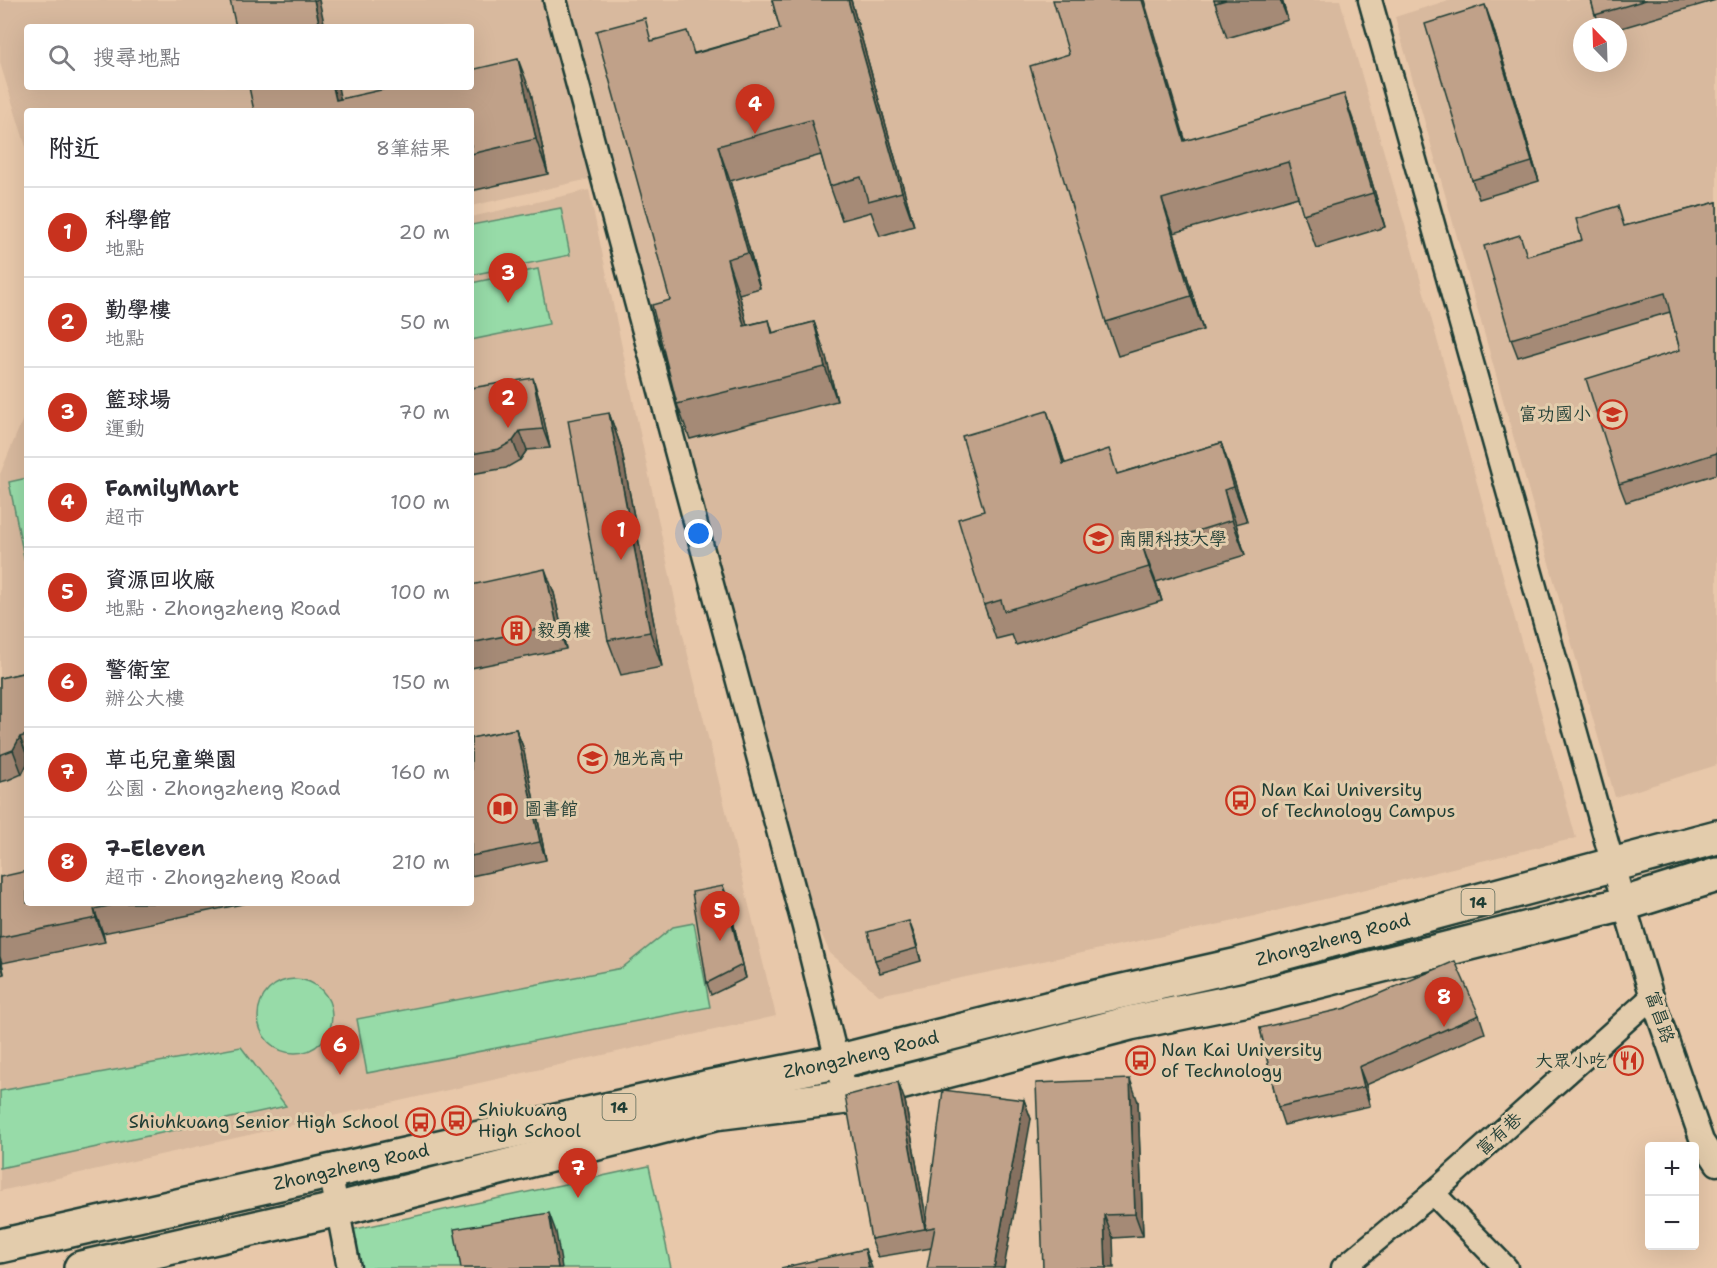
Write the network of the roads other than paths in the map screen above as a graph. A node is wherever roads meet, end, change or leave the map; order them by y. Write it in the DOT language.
graph roads {
  1 [pos="555,0"];
  2 [pos="1370,0"];
  3 [pos="1717,837"];
  4 [pos="1614,866"];
  5 [pos="1717,875"];
  6 [pos="1624,904"];
  7 [pos="1652,996"];
  8 [pos="837,1062"];
  9 [pos="846,1097"];
  10 [pos="1717,1164"];
  11 [pos="330,1171"];
  12 [pos="1432,1193"];
  13 [pos="339,1209"];
  14 [pos="0,1246"];
  15 [pos="81,1268"];
  16 [pos="349,1268"];
  17 [pos="1343,1268"];
  18 [pos="1506,1268"];
  1 -- 8 [label="street"];
  2 -- 4 [label="street, 富昌路"];
  3 -- 4 [label="main road, Zhongzheng Road / 14"];
  4 -- 6 [label="street, 富昌路"];
  4 -- 8 [label="main road, Zhongzheng Road / 14"];
  5 -- 6 [label="main road, Zhongzheng Road / 14"];
  6 -- 7 [label="street, 富昌路"];
  6 -- 9 [label="main road, Zhongzheng Road / 14"];
  7 -- 10 [label="street, 富昌路"];
  7 -- 12 [label="street, 富有巷"];
  8 -- 9 [label="street"];
  8 -- 11 [label="main road, Zhongzheng Road / 14"];
  9 -- 13 [label="main road, Zhongzheng Road / 14"];
  11 -- 13 [label="street"];
  11 -- 14 [label="main road, Zhongzheng Road / 14"];
  12 -- 17 [label="street, 富有巷"];
  12 -- 18 [label="street"];
  13 -- 15 [label="main road, Zhongzheng Road / 14"];
  13 -- 16 [label="street"];
}
